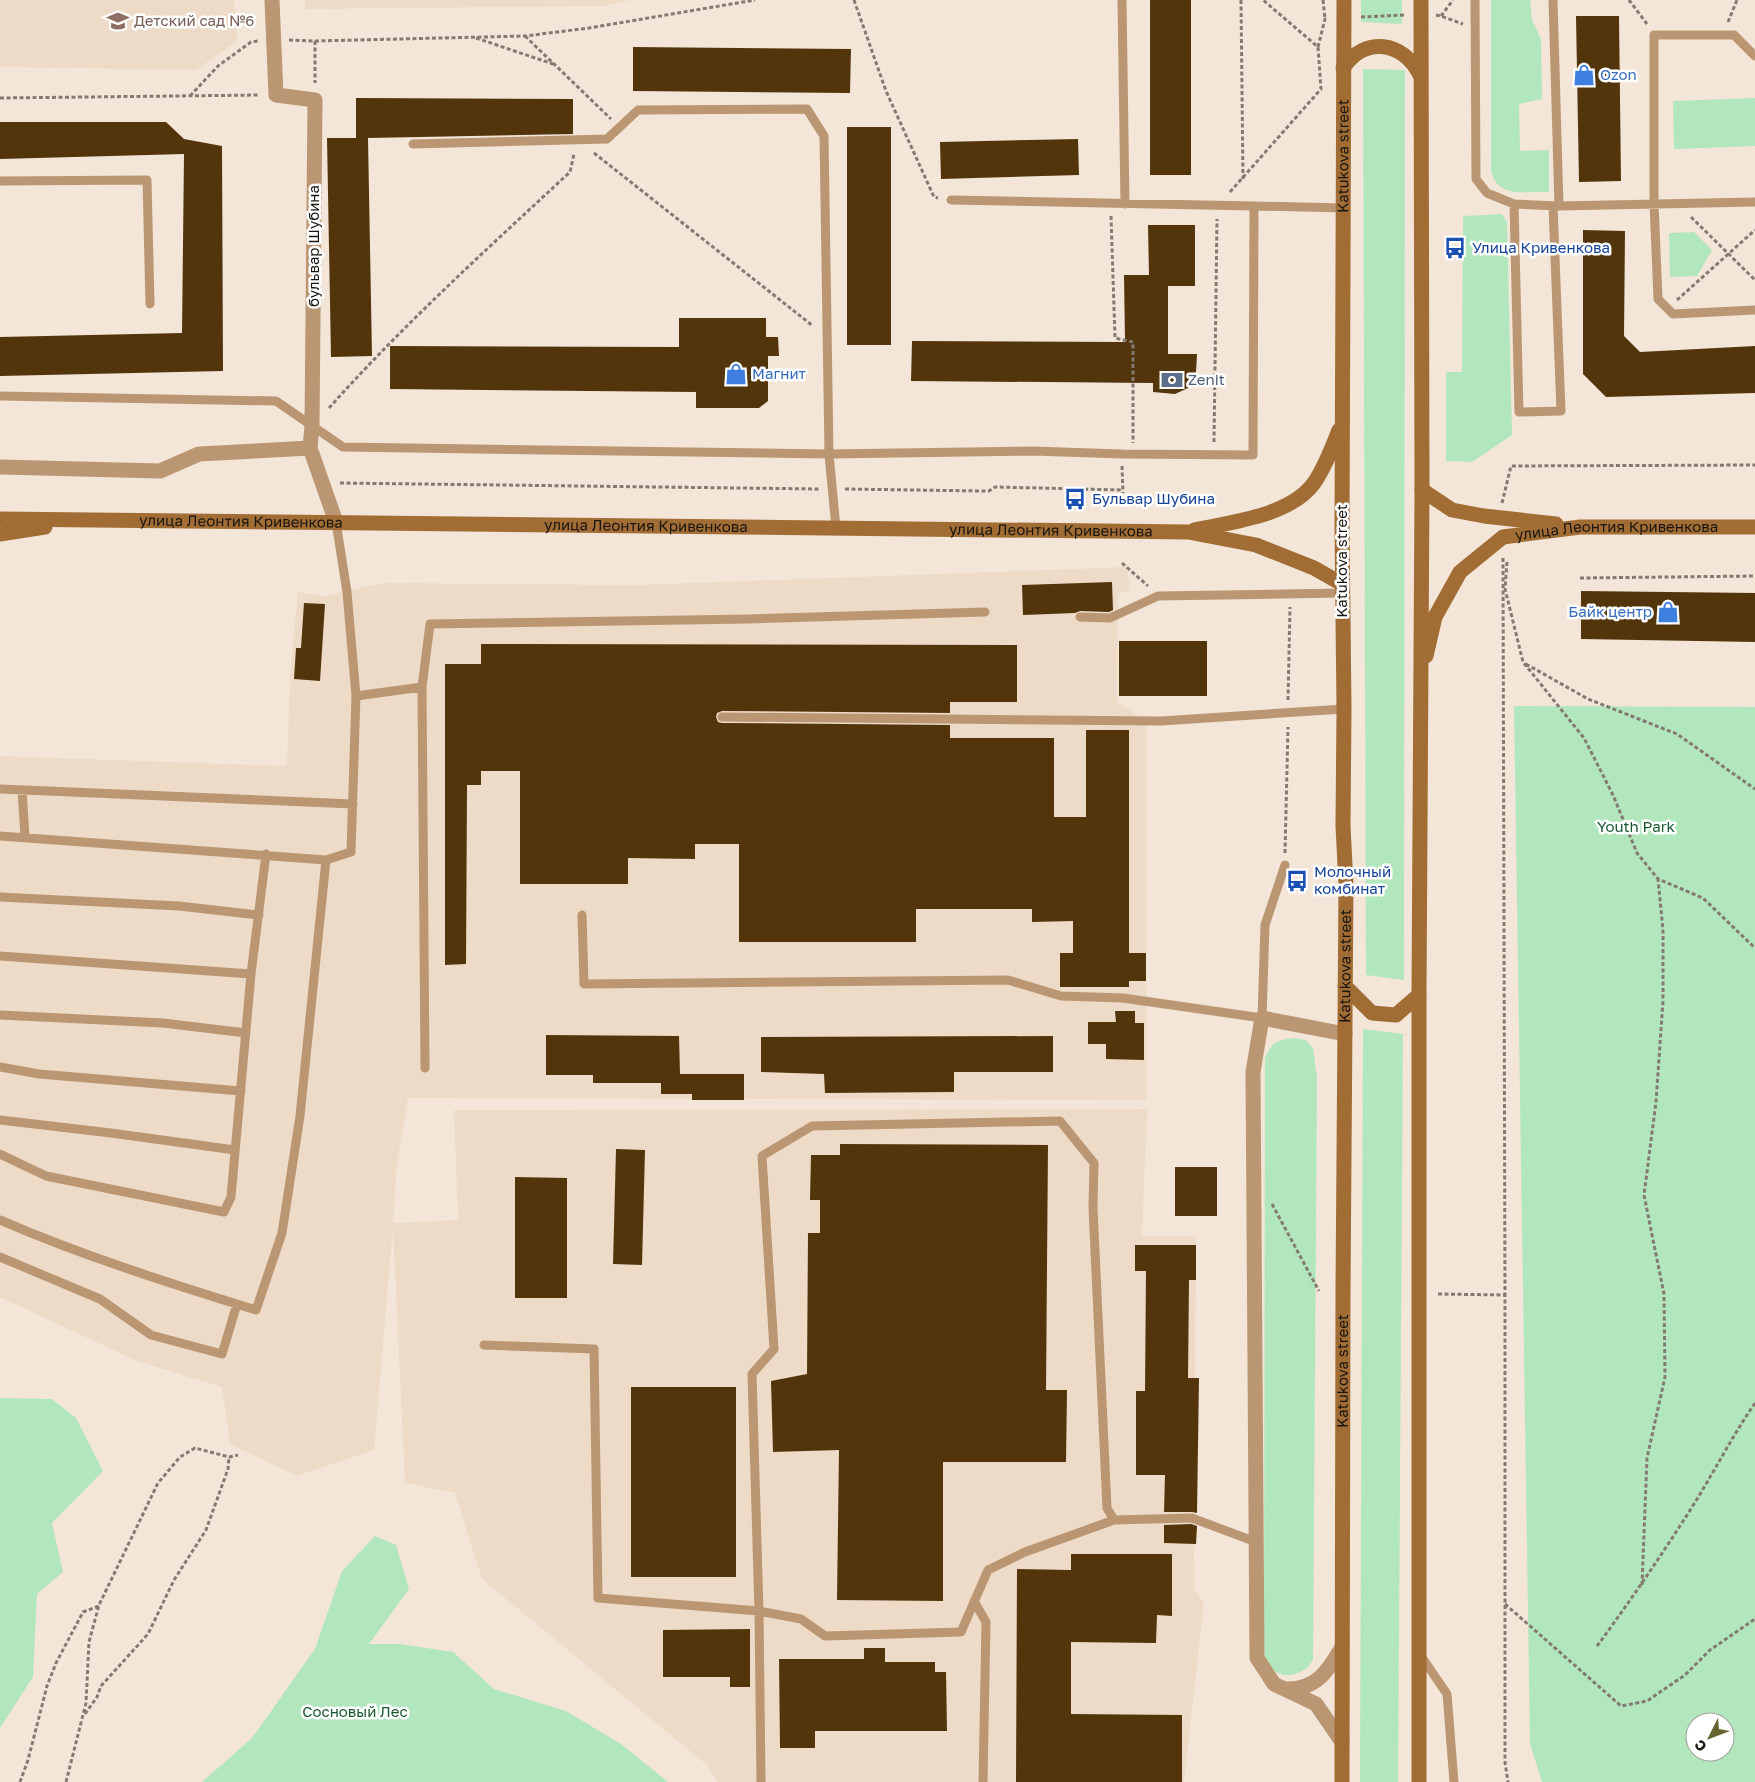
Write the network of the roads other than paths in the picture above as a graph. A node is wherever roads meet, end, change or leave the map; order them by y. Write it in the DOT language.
graph roads {
  1 [pos="272,0"];
  2 [pos="1122,0"];
  3 [pos="1344,0"];
  4 [pos="1475,0"];
  5 [pos="1552,0"];
  6 [pos="1421,7"];
  7 [pos="1755,56"];
  8 [pos="1343,68"];
  9 [pos="1420,75"];
  10 [pos="413,144"];
  11 [pos="0,181"];
  12 [pos="951,200"];
  13 [pos="1755,202"];
  14 [pos="1126,204"];
  15 [pos="1514,204"];
  16 [pos="1654,204"];
  17 [pos="1254,206"];
  18 [pos="1556,206"];
  19 [pos="1344,208"];
  20 [pos="150,304"];
  21 [pos="1755,310"];
  22 [pos="0,396"];
  23 [pos="1342,423"];
  24 [pos="312,426"];
  25 [pos="310,448"];
  26 [pos="829,454"];
  27 [pos="0,467"];
  28 [pos="1422,490"];
  29 [pos="0,519"];
  30 [pos="104,519"];
  31 [pos="336,522"];
  32 [pos="1580,527"];
  33 [pos="1755,527"];
  34 [pos="836,528"];
  35 [pos="1188,532"];
  36 [pos="0,534"];
  37 [pos="1342,588"];
  38 [pos="985,612"];
  39 [pos="1080,617"];
  40 [pos="1420,681"];
  41 [pos="422,687"];
  42 [pos="356,696"];
  43 [pos="1344,709"];
  44 [pos="722,718"];
  45 [pos="0,789"];
  46 [pos="22,790"];
  47 [pos="352,804"];
  48 [pos="0,836"];
  49 [pos="25,837"];
  50 [pos="266,854"];
  51 [pos="326,860"];
  52 [pos="1285,866"];
  53 [pos="0,897"];
  54 [pos="259,915"];
  55 [pos="582,915"];
  56 [pos="0,956"];
  57 [pos="252,974"];
  58 [pos="1345,986"];
  59 [pos="1419,995"];
  60 [pos="0,1015"];
  61 [pos="1262,1018"];
  62 [pos="246,1032"];
  63 [pos="1345,1034"];
  64 [pos="0,1067"];
  65 [pos="425,1068"];
  66 [pos="241,1091"];
  67 [pos="0,1120"];
  68 [pos="235,1150"];
  69 [pos="0,1154"];
  70 [pos="0,1220"];
  71 [pos="0,1257"];
  72 [pos="237,1304"];
  73 [pos="484,1345"];
  74 [pos="1114,1520"];
  75 [pos="1256,1542"];
  76 [pos="974,1601"];
  77 [pos="758,1611"];
  78 [pos="1342,1648"];
  79 [pos="1419,1653"];
  80 [pos="1274,1684"];
  81 [pos="1342,1742"];
  82 [pos="761,1782"];
  83 [pos="983,1782"];
  84 [pos="1342,1782"];
  85 [pos="1419,1782"];
  86 [pos="1454,1782"];
  1 -- 24 [label="street, бульвар Шубина"];
  2 -- 14 [label="lane"];
  3 -- 8 [label="main road, Katukova street"];
  4 -- 15 [label="lane"];
  5 -- 18 [label="lane"];
  6 -- 9 [label="main road"];
  7 -- 16 [label="lane"];
  8 -- 9 [label="main road"];
  8 -- 19 [label="main road, Katukova street"];
  9 -- 28 [label="main road"];
  10 -- 26 [label="lane"];
  11 -- 20 [label="lane"];
  12 -- 14 [label="lane"];
  13 -- 16 [label="lane"];
  14 -- 17 [label="lane"];
  15 -- 18 [label="lane"];
  15 -- 18 [label="lane"];
  16 -- 18 [label="lane"];
  16 -- 21 [label="lane"];
  17 -- 19 [label="lane"];
  17 -- 26 [label="lane"];
  19 -- 23 [label="main road, Katukova street"];
  22 -- 24 [label="lane"];
  23 -- 35 [label="main road"];
  23 -- 37 [label="main road, Katukova street"];
  24 -- 25 [label="street, бульвар Шубина"];
  24 -- 26 [label="lane"];
  25 -- 27 [label="street"];
  25 -- 31 [label="street, бульвар Шубина"];
  26 -- 34 [label="lane"];
  28 -- 32 [label="main road"];
  28 -- 40 [label="main road"];
  29 -- 30 [label="main road, улица Леонтия Кривенкова"];
  30 -- 31 [label="main road, улица Леонтия Кривенкова"];
  30 -- 36 [label="main road, улица Леонтия Кривенкова"];
  31 -- 34 [label="main road, улица Леонтия Кривенкова"];
  31 -- 42 [label="lane"];
  32 -- 33 [label="main road, улица Леонтия Кривенкова"];
  32 -- 40 [label="main road, улица Леонтия Кривенкова"];
  34 -- 35 [label="main road, улица Леонтия Кривенкова"];
  35 -- 37 [label="main road"];
  37 -- 39 [label="lane"];
  37 -- 43 [label="main road, Katukova street"];
  38 -- 41 [label="lane"];
  40 -- 59 [label="main road"];
  41 -- 42 [label="lane"];
  41 -- 65 [label="lane"];
  42 -- 47 [label="lane"];
  43 -- 44 [label="lane"];
  43 -- 58 [label="main road, Katukova street"];
  45 -- 46 [label="lane"];
  46 -- 47 [label="lane"];
  46 -- 49 [label="lane"];
  47 -- 51 [label="lane"];
  48 -- 49 [label="lane"];
  49 -- 50 [label="lane"];
  50 -- 51 [label="lane"];
  50 -- 54 [label="lane"];
  51 -- 72 [label="lane"];
  52 -- 61 [label="lane"];
  53 -- 54 [label="lane"];
  54 -- 57 [label="lane"];
  55 -- 61 [label="lane"];
  56 -- 57 [label="lane"];
  57 -- 62 [label="lane"];
  58 -- 59 [label="main road"];
  58 -- 63 [label="main road, Katukova street"];
  59 -- 79 [label="main road"];
  60 -- 62 [label="lane"];
  61 -- 63 [label="street"];
  61 -- 75 [label="street"];
  62 -- 66 [label="lane"];
  63 -- 78 [label="main road, Katukova street"];
  64 -- 66 [label="lane"];
  66 -- 68 [label="lane"];
  67 -- 68 [label="lane"];
  68 -- 69 [label="lane"];
  70 -- 72 [label="lane"];
  71 -- 72 [label="lane"];
  73 -- 77 [label="lane"];
  74 -- 75 [label="lane"];
  74 -- 76 [label="lane"];
  74 -- 77 [label="lane"];
  75 -- 80 [label="street"];
  76 -- 77 [label="lane"];
  76 -- 83 [label="lane"];
  77 -- 82 [label="lane"];
  78 -- 80 [label="street"];
  78 -- 81 [label="main road, Katukova street"];
  79 -- 85 [label="main road"];
  79 -- 86 [label="lane"];
  80 -- 81 [label="street"];
  81 -- 84 [label="main road, Katukova street"];
}
